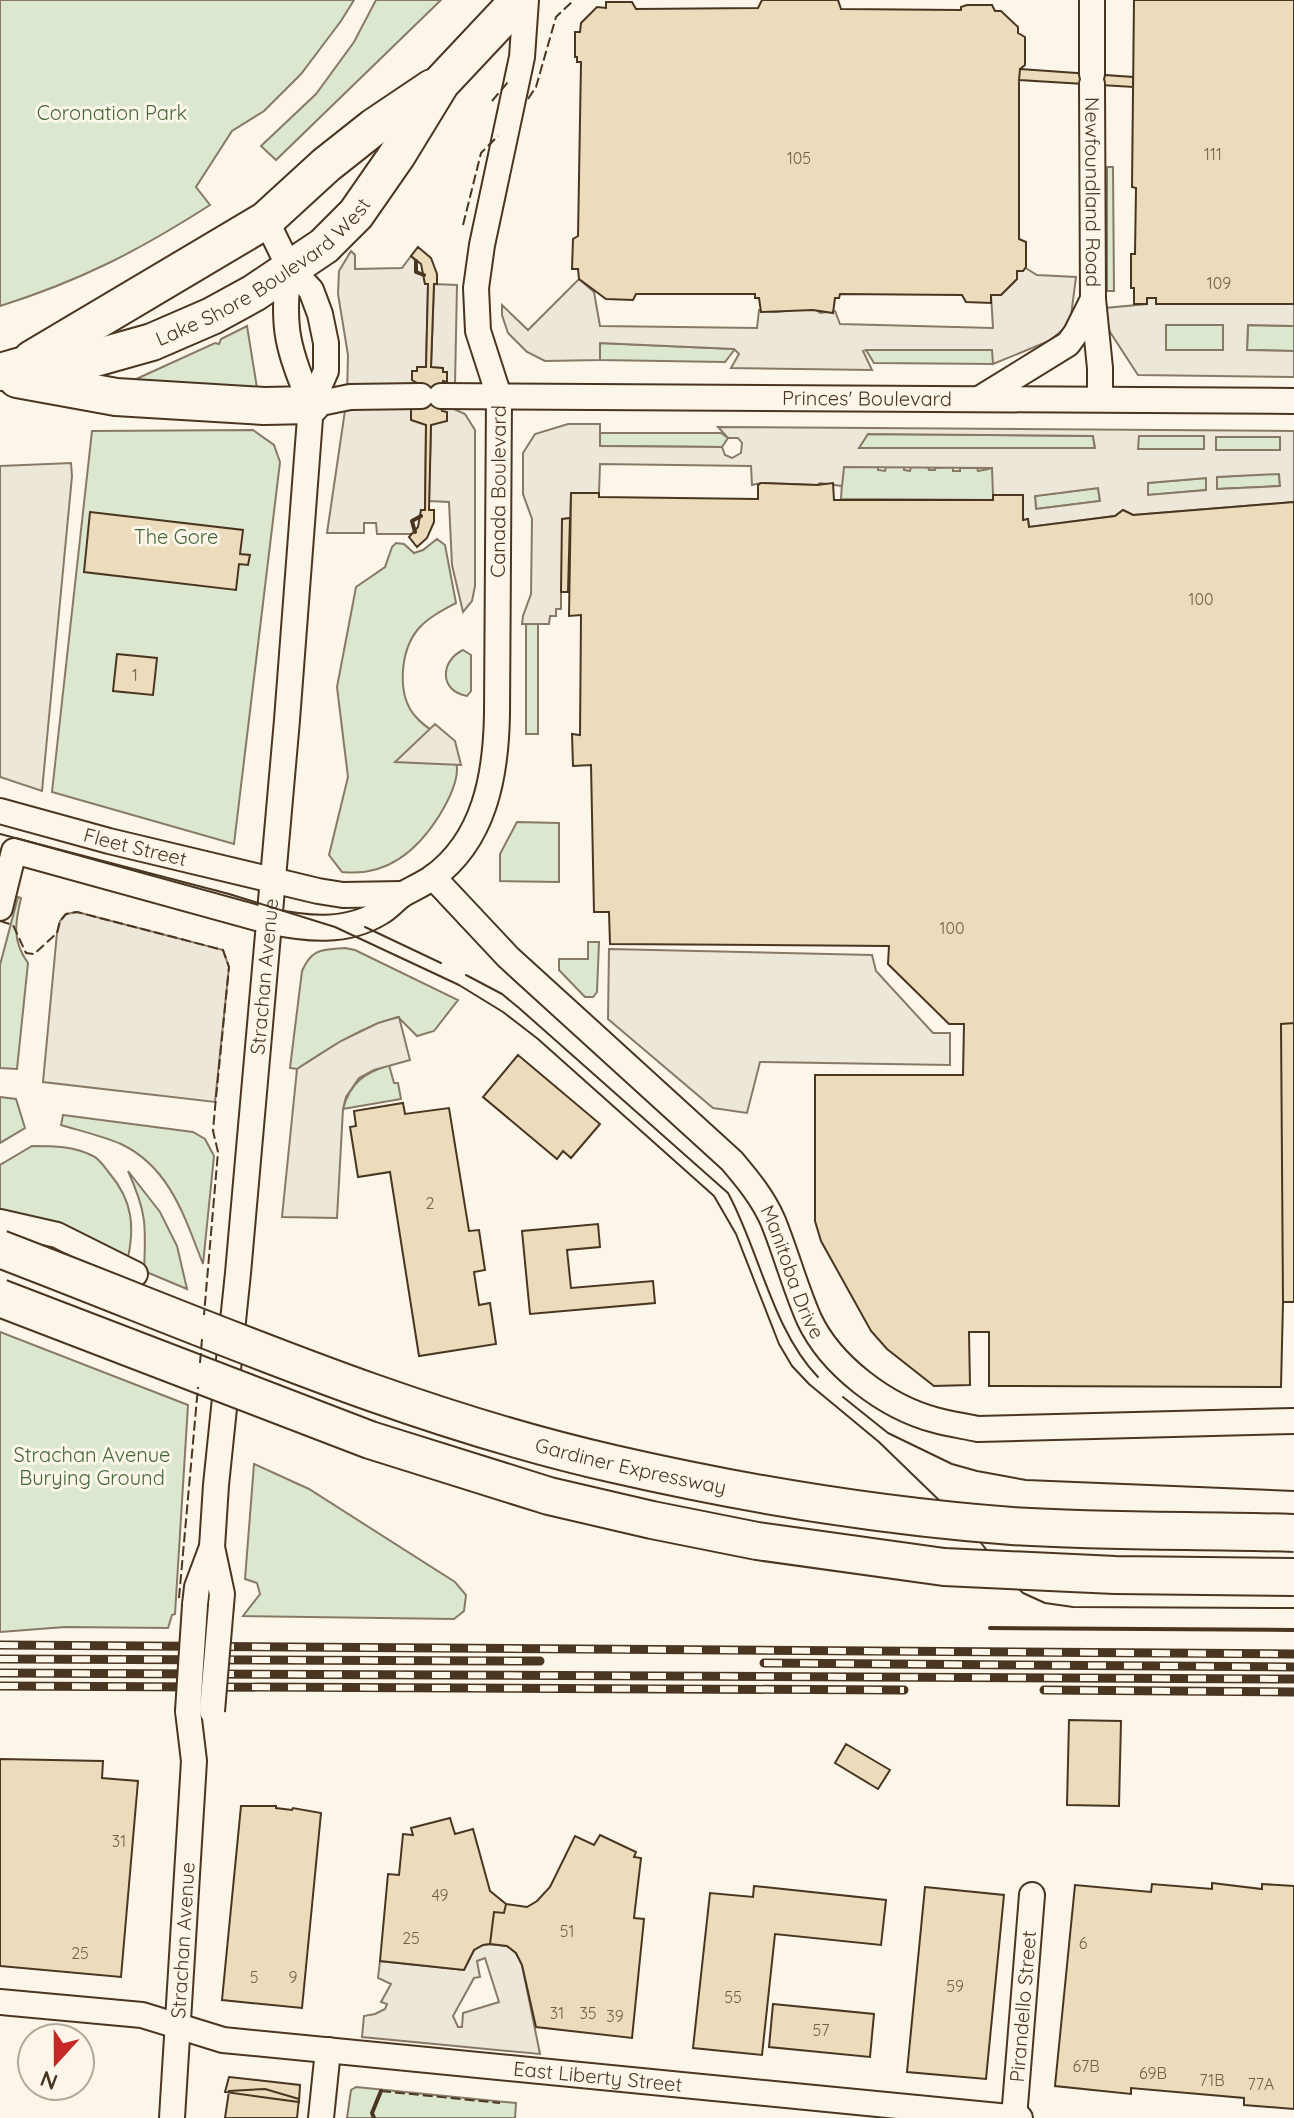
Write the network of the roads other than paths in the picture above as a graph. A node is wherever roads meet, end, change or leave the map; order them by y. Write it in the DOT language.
graph roads {
  1 [pos="519,0"];
  2 [pos="526,0"];
  3 [pos="1092,0"];
  4 [pos="441,83"];
  5 [pos="266,220"];
  6 [pos="289,267"];
  7 [pos="1093,299"];
  8 [pos="7,371"];
  9 [pos="499,396"];
  10 [pos="979,399"];
  11 [pos="1100,399"];
  12 [pos="1294,401"];
  13 [pos="311,405"];
  14 [pos="0,811"];
  15 [pos="433,877"];
  16 [pos="272,879"];
  17 [pos="403,894"];
  18 [pos="0,908"];
  19 [pos="268,921"];
  20 [pos="0,1222"];
  21 [pos="0,1249"];
  22 [pos="135,1274"];
  23 [pos="0,1298"];
  24 [pos="1294,1421"];
  25 [pos="1294,1533"];
  26 [pos="212,1547"];
  27 [pos="1294,1577"];
  28 [pos="200,1711"];
  29 [pos="1032,1895"];
  30 [pos="0,2002"];
  31 [pos="177,2024"];
  32 [pos="328,2050"];
  33 [pos="172,2118"];
  34 [pos="321,2118"];
  35 [pos="1016,2118"];
  1 -- 4 [label="highway, Lake Shore Boulevard West"];
  2 -- 9 [label="street, Canada Boulevard"];
  3 -- 7 [label="street, Newfoundland Road"];
  4 -- 5 [label="highway, Lake Shore Boulevard West"];
  4 -- 6 [label="highway, Lake Shore Boulevard West"];
  5 -- 6 [label="street, Strachan Avenue"];
  5 -- 8 [label="highway, Lake Shore Boulevard West"];
  6 -- 8 [label="highway, Lake Shore Boulevard West"];
  6 -- 13 [label="street, Strachan Avenue"];
  6 -- 13 [label="street, Strachan Avenue"];
  7 -- 10 [label="street, Newfoundland Road"];
  7 -- 11 [label="street, Newfoundland Road"];
  8 -- 13 [label="highway"];
  9 -- 10 [label="street, Princes' Boulevard"];
  9 -- 13 [label="street, Princes' Boulevard"];
  9 -- 15 [label="street, Canada Boulevard"];
  10 -- 11 [label="street, Princes' Boulevard"];
  11 -- 12 [label="street, Princes' Boulevard"];
  13 -- 16 [label="street, Strachan Avenue"];
  14 -- 16 [label="street, Fleet Street"];
  15 -- 17 [label="street"];
  15 -- 24 [label="street, Manitoba Drive"];
  16 -- 17 [label="street"];
  16 -- 19 [label="street, Strachan Avenue"];
  17 -- 19 [label="street"];
  18 -- 19 [label="street, Fleet Street"];
  19 -- 26 [label="street, Strachan Avenue"];
  20 -- 22 [label="street"];
  21 -- 25 [label="highway, Gardiner Expressway, bridge"];
  23 -- 27 [label="highway, bridge"];
  26 -- 28 [label="street, Strachan Avenue, bridge"];
  26 -- 28 [label="street, Strachan Avenue, bridge"];
  28 -- 31 [label="street, Strachan Avenue"];
  29 -- 35 [label="street, Pirandello Street"];
  30 -- 31 [label="street, East Liberty Street"];
  31 -- 32 [label="street, East Liberty Street"];
  31 -- 33 [label="street, Strachan Avenue"];
  32 -- 34 [label="street"];
  32 -- 35 [label="street, East Liberty Street"];
}
